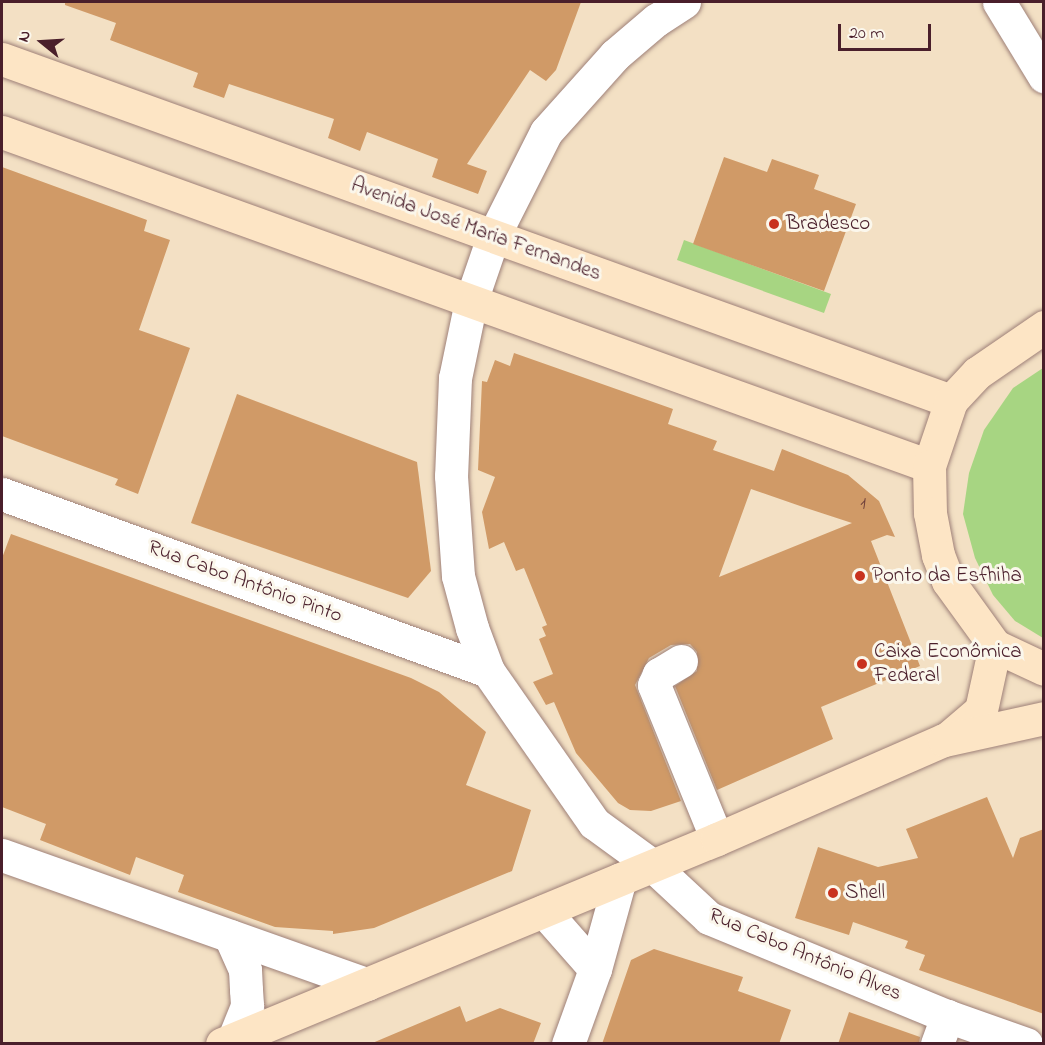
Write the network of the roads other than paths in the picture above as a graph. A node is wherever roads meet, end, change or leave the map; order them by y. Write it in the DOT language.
graph roads {
  1 [pos="684,2"];
  2 [pos="999,2"];
  3 [pos="2,59"];
  4 [pos="1044,76"];
  5 [pos="2,132"];
  6 [pos="493,237"];
  7 [pos="471,301"];
  8 [pos="1044,327"];
  9 [pos="951,401"];
  10 [pos="929,466"];
  11 [pos="2,494"];
  12 [pos="995,646"];
  13 [pos="681,661"];
  14 [pos="1044,669"];
  15 [pos="488,671"];
  16 [pos="1044,718"];
  17 [pos="944,740"];
  18 [pos="717,839"];
  19 [pos="2,855"];
  20 [pos="652,866"];
  21 [pos="620,879"];
  22 [pos="544,911"];
  23 [pos="230,936"];
  24 [pos="595,969"];
  25 [pos="367,984"];
  26 [pos="942,1030"];
  27 [pos="228,1041"];
  28 [pos="568,1044"];
  29 [pos="1026,1044"];
  1 -- 6 [label="street, Rua Cabo Antônio Alves"];
  2 -- 4 [label="street"];
  3 -- 6 [label="main road, Avenida José Maria Fernandes"];
  5 -- 7 [label="main road"];
  6 -- 7 [label="street, Rua Cabo Antônio Alves"];
  6 -- 9 [label="main road, Avenida José Maria Fernandes"];
  7 -- 10 [label="main road"];
  7 -- 15 [label="street, Rua Cabo Antônio Alves"];
  8 -- 9 [label="main road"];
  9 -- 10 [label="main road"];
  10 -- 12 [label="main road"];
  11 -- 15 [label="street, Rua Cabo Antônio Pinto"];
  12 -- 14 [label="main road"];
  12 -- 17 [label="main road"];
  13 -- 18 [label="street"];
  15 -- 20 [label="street, Rua Cabo Antônio Alves"];
  16 -- 17 [label="main road"];
  17 -- 18 [label="main road"];
  18 -- 20 [label="main road"];
  19 -- 23 [label="street"];
  20 -- 21 [label="main road"];
  20 -- 26 [label="street, Rua Cabo Antônio Alves"];
  21 -- 22 [label="main road"];
  21 -- 24 [label="street"];
  22 -- 24 [label="street"];
  22 -- 25 [label="main road"];
  23 -- 25 [label="street"];
  23 -- 27 [label="street"];
  24 -- 28 [label="street"];
  25 -- 27 [label="main road"];
  26 -- 29 [label="street, Rua Cabo Antônio Alves"];
}
